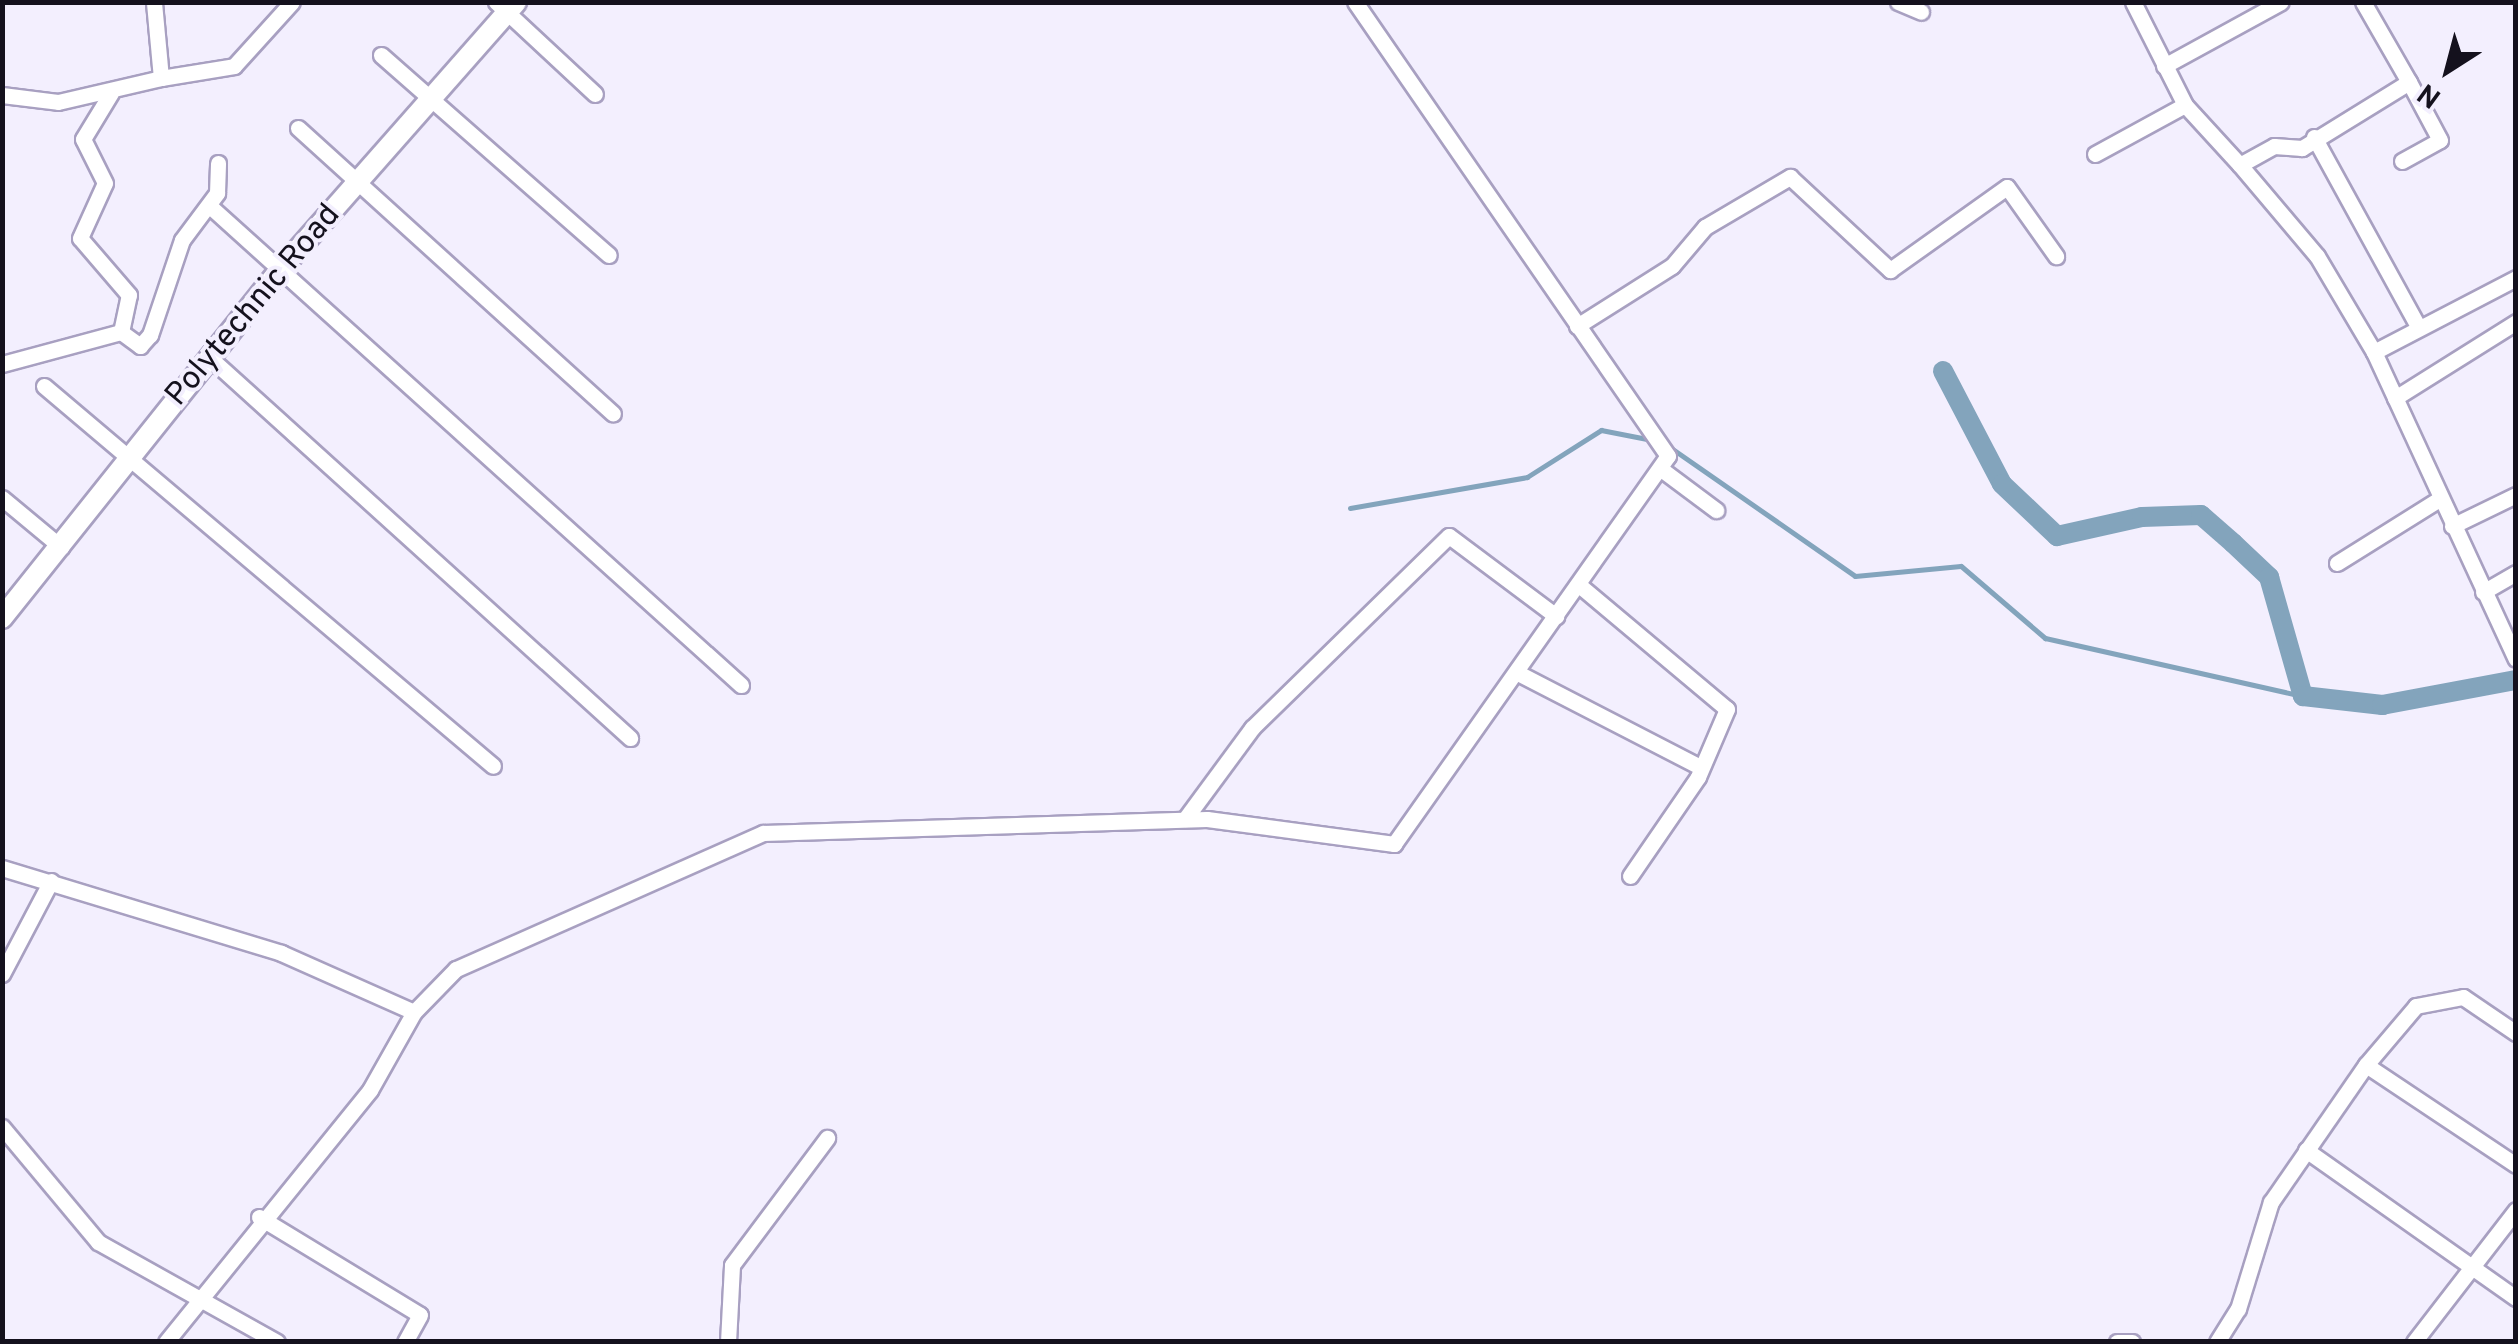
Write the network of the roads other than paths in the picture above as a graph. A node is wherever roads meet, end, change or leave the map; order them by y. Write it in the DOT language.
graph roads {
  1 [pos="154,2"];
  2 [pos="292,2"];
  3 [pos="1355,2"];
  4 [pos="1898,2"];
  5 [pos="2132,2"];
  6 [pos="2281,2"];
  7 [pos="2363,2"];
  8 [pos="506,6"];
  9 [pos="1921,12"];
  10 [pos="380,55"];
  11 [pos="2164,66"];
  12 [pos="162,78"];
  13 [pos="2409,82"];
  14 [pos="112,92"];
  15 [pos="595,94"];
  16 [pos="2,95"];
  17 [pos="434,100"];
  18 [pos="2185,104"];
  19 [pos="298,128"];
  20 [pos="2314,137"];
  21 [pos="2095,154"];
  22 [pos="2402,162"];
  23 [pos="218,164"];
  24 [pos="2240,165"];
  25 [pos="359,182"];
  26 [pos="213,209"];
  27 [pos="609,255"];
  28 [pos="2056,256"];
  29 [pos="280,270"];
  30 [pos="2516,278"];
  31 [pos="2516,322"];
  32 [pos="1577,326"];
  33 [pos="2419,328"];
  34 [pos="121,332"];
  35 [pos="2374,352"];
  36 [pos="209,356"];
  37 [pos="2,364"];
  38 [pos="44,386"];
  39 [pos="2395,398"];
  40 [pos="613,414"];
  41 [pos="132,454"];
  42 [pos="1666,464"];
  43 [pos="2516,495"];
  44 [pos="2,498"];
  45 [pos="2438,500"];
  46 [pos="1716,510"];
  47 [pos="2452,526"];
  48 [pos="61,547"];
  49 [pos="2336,563"];
  50 [pos="2516,573"];
  51 [pos="1580,585"];
  52 [pos="2483,592"];
  53 [pos="1556,616"];
  54 [pos="2,618"];
  55 [pos="2516,659"];
  56 [pos="1516,672"];
  57 [pos="742,685"];
  58 [pos="630,738"];
  59 [pos="493,766"];
  60 [pos="1700,766"];
  61 [pos="1185,819"];
  62 [pos="2,856"];
  63 [pos="10,867"];
  64 [pos="1630,876"];
  65 [pos="51,880"];
  66 [pos="2,974"];
  67 [pos="414,1012"];
  68 [pos="2516,1033"];
  69 [pos="2366,1066"];
  70 [pos="2,1127"];
  71 [pos="826,1138"];
  72 [pos="2306,1150"];
  73 [pos="2516,1165"];
  74 [pos="2516,1210"];
  75 [pos="259,1218"];
  76 [pos="2471,1267"];
  77 [pos="198,1297"];
  78 [pos="2516,1298"];
  79 [pos="166,1342"];
  80 [pos="278,1342"];
  81 [pos="405,1342"];
  82 [pos="728,1342"];
  83 [pos="2117,1342"];
  84 [pos="2132,1342"];
  85 [pos="2218,1342"];
  86 [pos="2414,1342"];
  1 -- 12 [label="street"];
  2 -- 12 [label="street"];
  3 -- 32 [label="street"];
  4 -- 9 [label="street"];
  5 -- 11 [label="street"];
  6 -- 11 [label="street"];
  7 -- 13 [label="street"];
  8 -- 15 [label="street"];
  8 -- 17 [label="street, Polytechnic Road"];
  10 -- 17 [label="street"];
  11 -- 18 [label="street"];
  12 -- 14 [label="street"];
  13 -- 20 [label="street"];
  13 -- 22 [label="street"];
  14 -- 16 [label="street"];
  14 -- 34 [label="street"];
  17 -- 25 [label="street, Polytechnic Road"];
  17 -- 27 [label="street"];
  18 -- 21 [label="street"];
  18 -- 24 [label="street"];
  19 -- 25 [label="street"];
  20 -- 24 [label="street"];
  20 -- 33 [label="street"];
  23 -- 34 [label="street"];
  24 -- 35 [label="street"];
  25 -- 29 [label="street, Polytechnic Road"];
  25 -- 40 [label="street"];
  26 -- 29 [label="street"];
  28 -- 32 [label="street"];
  29 -- 36 [label="street, Polytechnic Road"];
  29 -- 57 [label="street"];
  30 -- 33 [label="street"];
  31 -- 39 [label="street"];
  32 -- 42 [label="street"];
  33 -- 35 [label="street"];
  34 -- 37 [label="street"];
  35 -- 39 [label="street"];
  36 -- 41 [label="street, Polytechnic Road"];
  36 -- 58 [label="street"];
  38 -- 41 [label="street"];
  39 -- 45 [label="street"];
  41 -- 48 [label="street, Polytechnic Road"];
  41 -- 59 [label="street"];
  42 -- 46 [label="street"];
  42 -- 51 [label="street"];
  43 -- 47 [label="street"];
  44 -- 48 [label="street"];
  45 -- 47 [label="street"];
  45 -- 49 [label="street"];
  47 -- 52 [label="street"];
  48 -- 54 [label="street, Polytechnic Road"];
  50 -- 52 [label="street"];
  51 -- 53 [label="street"];
  51 -- 60 [label="street"];
  52 -- 55 [label="street"];
  53 -- 56 [label="street"];
  53 -- 61 [label="street"];
  56 -- 60 [label="street"];
  56 -- 61 [label="street"];
  60 -- 64 [label="street"];
  61 -- 67 [label="street"];
  62 -- 63 [label="street"];
  63 -- 65 [label="street"];
  65 -- 66 [label="street"];
  65 -- 67 [label="street"];
  67 -- 75 [label="street"];
  68 -- 69 [label="street"];
  69 -- 72 [label="street"];
  69 -- 73 [label="street"];
  70 -- 77 [label="street"];
  71 -- 82 [label="street"];
  72 -- 76 [label="street"];
  72 -- 85 [label="street"];
  74 -- 76 [label="street"];
  75 -- 77 [label="street"];
  75 -- 81 [label="street"];
  76 -- 78 [label="street"];
  76 -- 86 [label="street"];
  77 -- 79 [label="street"];
  77 -- 80 [label="street"];
  83 -- 84 [label="street"];
}
